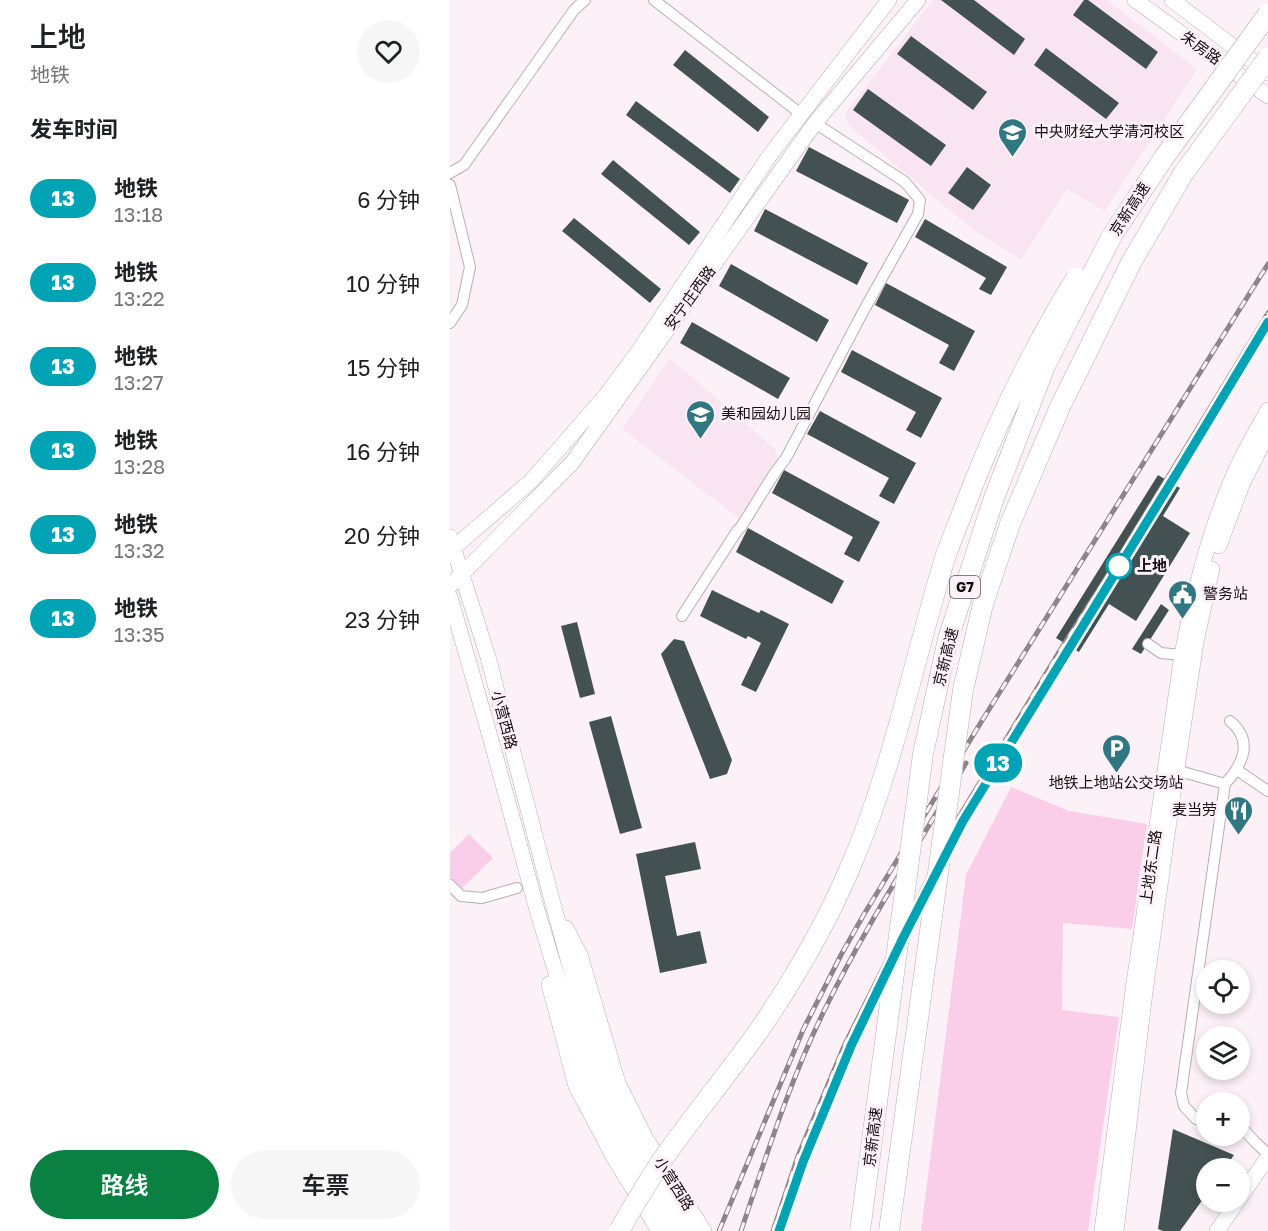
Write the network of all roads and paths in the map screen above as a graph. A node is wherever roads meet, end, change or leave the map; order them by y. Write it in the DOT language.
graph roads {
  1 [pos="585,0"];
  2 [pos="654,0"];
  3 [pos="889,0"];
  4 [pos="918,0"];
  5 [pos="1135,0"];
  6 [pos="1172,0"];
  7 [pos="1268,14"];
  8 [pos="1268,58"];
  9 [pos="1268,73"];
  10 [pos="1268,96"];
  11 [pos="801,114"];
  12 [pos="815,123"];
  13 [pos="1162,159"];
  14 [pos="450,173"];
  15 [pos="450,185"];
  16 [pos="450,323"];
  17 [pos="1268,410"];
  18 [pos="1268,434"];
  19 [pos="451,546"];
  20 [pos="462,575"];
  21 [pos="450,586"];
  22 [pos="450,597"];
  23 [pos="682,616"];
  24 [pos="1148,644"];
  25 [pos="1182,655"];
  26 [pos="1230,721"];
  27 [pos="1176,770"];
  28 [pos="1237,770"];
  29 [pos="1225,784"];
  30 [pos="1268,792"];
  31 [pos="450,885"];
  32 [pos="517,888"];
  33 [pos="553,904"];
  34 [pos="537,910"];
  35 [pos="1196,1119"];
  36 [pos="1250,1137"];
  37 [pos="1268,1155"];
  38 [pos="1250,1182"];
  39 [pos="1230,1212"];
  40 [pos="619,1231"];
  41 [pos="659,1231"];
  42 [pos="673,1231"];
  43 [pos="688,1231"];
  44 [pos="704,1231"];
  45 [pos="860,1231"];
  46 [pos="889,1231"];
  47 [pos="1102,1231"];
  48 [pos="1116,1231"];
  49 [pos="1217,1231"];
  1 -- 14 [label="street"];
  2 -- 11 [label="street"];
  3 -- 11 [label="main road"];
  4 -- 12 [label="main road, 安宁庄西路"];
  5 -- 10 [label="main road, 朱房路"];
  6 -- 9 [label="main road, 朱房路"];
  7 -- 13 [label="highway, 京新高速 / G7, bridge"];
  8 -- 46 [label="highway, 京新高速 / G7, bridge"];
  11 -- 19 [label="main road"];
  12 -- 20 [label="main road, 安宁庄西路"];
  12 -- 23 [label="street"];
  13 -- 40 [label="highway, bridge"];
  13 -- 45 [label="highway, 京新高速 / G7, bridge"];
  15 -- 16 [label="street"];
  17 -- 25 [label="main road, 上地东二路"];
  18 -- 27 [label="main road, 上地东二路"];
  19 -- 20 [label="main road, 小营西路"];
  20 -- 21 [label="main road, 安宁庄西路"];
  20 -- 33 [label="main road, 小营西路"];
  22 -- 34 [label="main road, 小营西路"];
  24 -- 25 [label="street"];
  25 -- 47 [label="main road, 上地东二路"];
  26 -- 28 [label="street"];
  27 -- 29 [label="street"];
  27 -- 48 [label="main road, 上地东二路"];
  28 -- 29 [label="street"];
  28 -- 30 [label="street"];
  29 -- 35 [label="street"];
  31 -- 32 [label="street"];
  33 -- 43 [label="main road, 小营西路"];
  33 -- 44 [label="main road, 小营西路"];
  34 -- 41 [label="main road, 小营西路"];
  34 -- 42 [label="main road, 小营西路"];
  36 -- 37 [label="street"];
  37 -- 38 [label="main road"];
  39 -- 49 [label="main road"];
}
